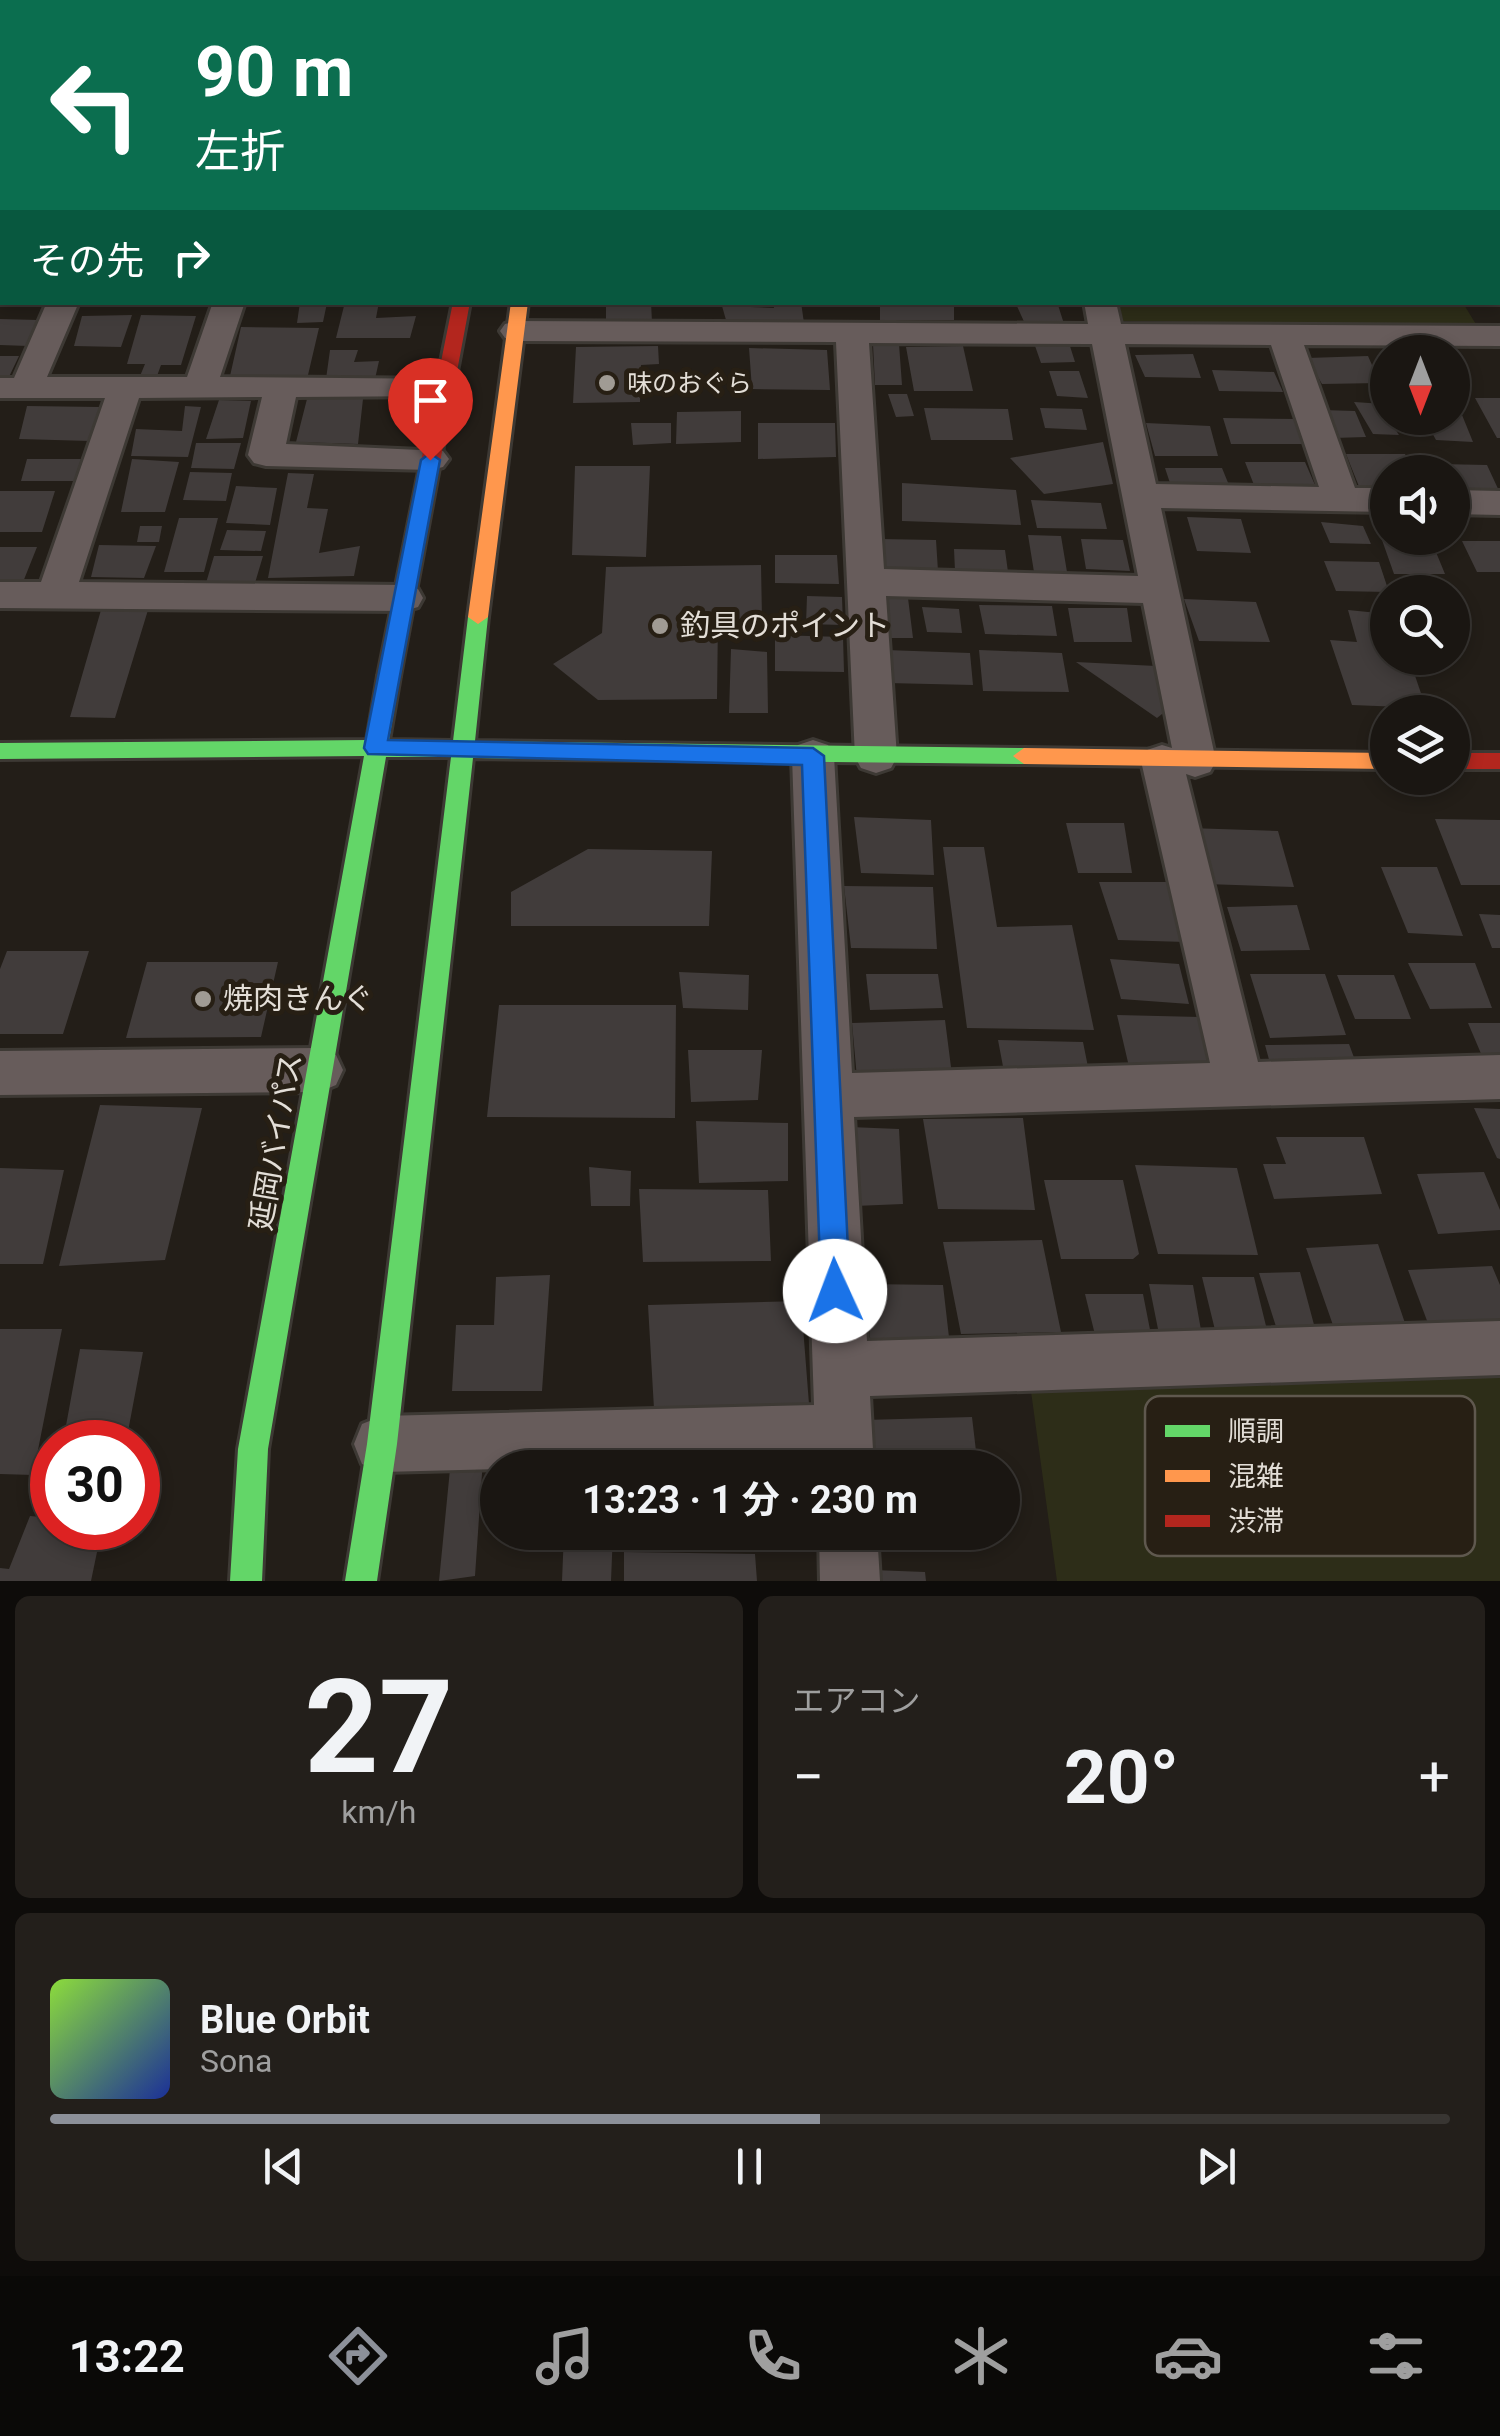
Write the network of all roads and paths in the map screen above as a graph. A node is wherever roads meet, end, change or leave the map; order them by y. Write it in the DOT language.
graph roads {
  1 [pos="61,305"];
  2 [pos="229,305"];
  3 [pos="461,305"];
  4 [pos="1478,305"];
  5 [pos="518,317"];
  6 [pos="679,317"];
  7 [pos="998,318"];
  8 [pos="1103,318"];
  9 [pos="852,332"];
  10 [pos="1284,334"];
  11 [pos="1495,336"];
  12 [pos="282,386"];
  13 [pos="444,386"];
  14 [pos="200,387"];
  15 [pos="13,388"];
  16 [pos="126,388"];
  17 [pos="430,460"];
  18 [pos="1140,496"];
  19 [pos="1341,500"];
  20 [pos="1370,500"];
  21 [pos="1470,502"];
  22 [pos="1500,503"];
  23 [pos="866,582"];
  24 [pos="1160,590"];
  25 [pos="0,595"];
  26 [pos="56,595"];
  27 [pos="404,598"];
  28 [pos="376,748"];
  29 [pos="461,749"];
  30 [pos="0,752"];
  31 [pos="813,756"];
  32 [pos="876,757"];
  33 [pos="1179,761"];
  34 [pos="1370,761"];
  35 [pos="1470,761"];
  36 [pos="1500,761"];
  37 [pos="319,1070"];
  38 [pos="0,1072"];
  39 [pos="1500,1077"];
  40 [pos="1240,1084"];
  41 [pos="827,1096"];
  42 [pos="1500,1348"];
  43 [pos="838,1369"];
  44 [pos="382,1444"];
  45 [pos="845,1450"];
  46 [pos="849,1550"];
  47 [pos="246,1581"];
  48 [pos="361,1581"];
  49 [pos="850,1581"];
  1 -- 15 [label="street"];
  2 -- 14 [label="street"];
  3 -- 13 [label="main road, 延岡バイパス"];
  4 -- 11 [label="street"];
  5 -- 6 [label="street"];
  5 -- 29 [label="main road"];
  6 -- 9 [label="street"];
  7 -- 8 [label="street"];
  7 -- 9 [label="street"];
  8 -- 10 [label="street"];
  8 -- 18 [label="street"];
  9 -- 23 [label="street"];
  10 -- 11 [label="street"];
  10 -- 19 [label="street"];
  12 -- 13 [label="street"];
  12 -- 14 [label="street"];
  12 -- 17 [label="street"];
  13 -- 17 [label="main road, 延岡バイパス"];
  14 -- 16 [label="street"];
  15 -- 16 [label="street"];
  16 -- 26 [label="street"];
  17 -- 27 [label="main road, 延岡バイパス"];
  18 -- 19 [label="street"];
  18 -- 24 [label="street"];
  19 -- 20 [label="street"];
  21 -- 22 [label="street"];
  23 -- 24 [label="street"];
  23 -- 32 [label="street"];
  24 -- 33 [label="street"];
  25 -- 26 [label="street"];
  26 -- 27 [label="street"];
  27 -- 28 [label="main road, 延岡バイパス"];
  28 -- 29 [label="main road"];
  28 -- 30 [label="main road"];
  28 -- 37 [label="main road, 延岡バイパス"];
  29 -- 31 [label="main road"];
  29 -- 44 [label="main road"];
  31 -- 32 [label="main road"];
  31 -- 41 [label="street"];
  32 -- 33 [label="main road"];
  33 -- 34 [label="main road"];
  33 -- 40 [label="street"];
  35 -- 36 [label="main road"];
  37 -- 38 [label="street"];
  37 -- 47 [label="main road, 延岡バイパス"];
  39 -- 40 [label="street"];
  40 -- 41 [label="street"];
  41 -- 43 [label="street"];
  42 -- 43 [label="street"];
  43 -- 45 [label="street"];
  44 -- 45 [label="street"];
  44 -- 48 [label="main road"];
  46 -- 49 [label="street"];
}
